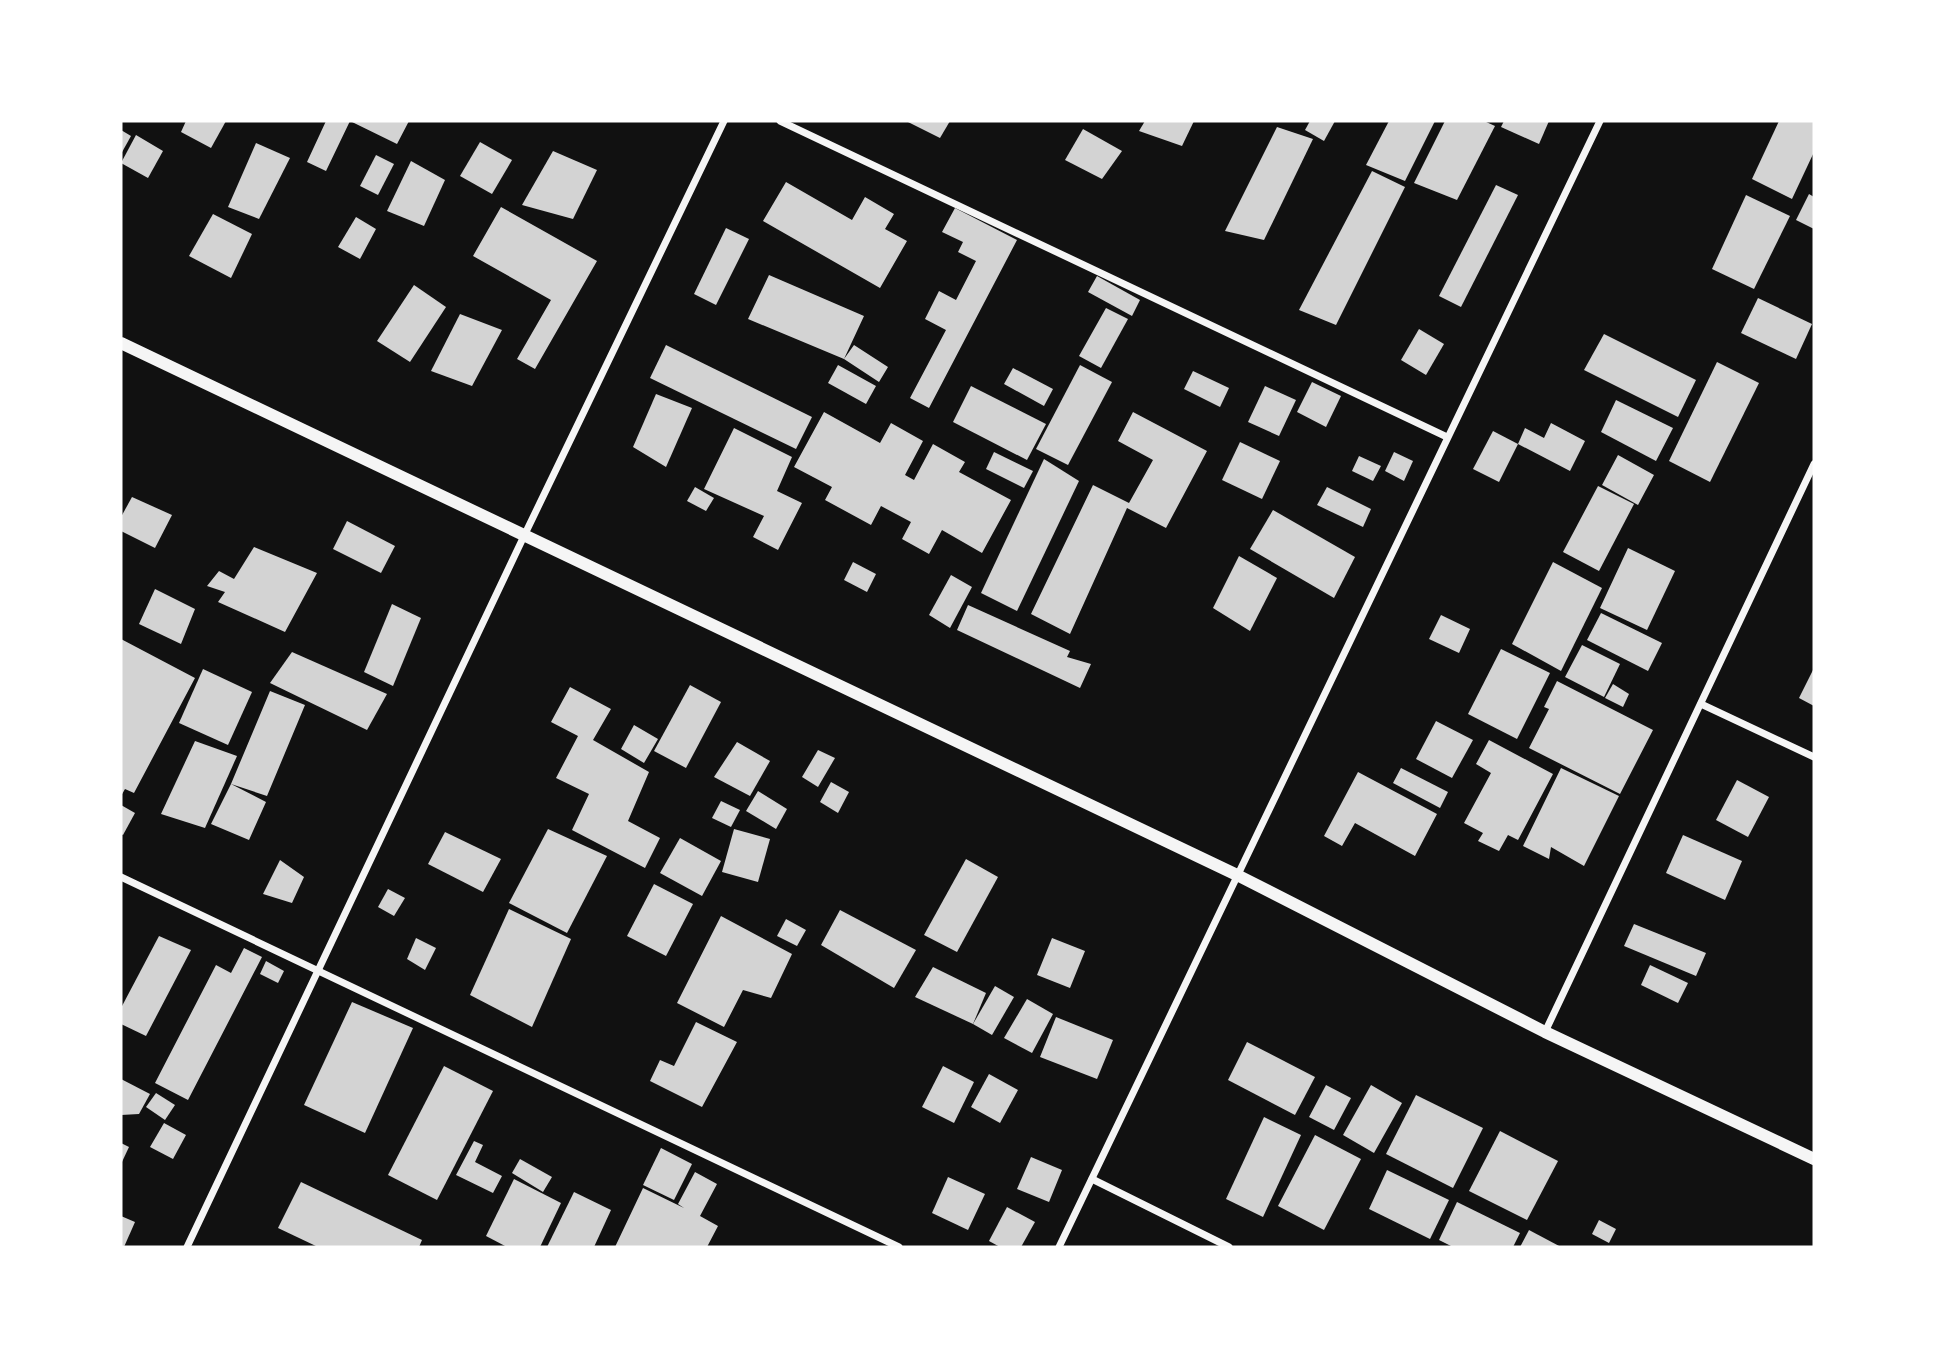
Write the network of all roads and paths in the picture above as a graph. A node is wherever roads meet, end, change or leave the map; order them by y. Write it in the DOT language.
graph roads {
  1 [pos="724,121"];
  2 [pos="780,121"];
  3 [pos="1600,121"];
  4 [pos="121,343"];
  5 [pos="1447,437"];
  6 [pos="1814,464"];
  7 [pos="524,536"];
  8 [pos="1701,704"];
  9 [pos="1814,757"];
  10 [pos="1237,876"];
  11 [pos="121,877"];
  12 [pos="318,972"];
  13 [pos="1545,1032"];
  14 [pos="1814,1159"];
  15 [pos="1091,1179"];
  16 [pos="187,1247"];
  17 [pos="899,1247"];
  18 [pos="1059,1247"];
  19 [pos="1228,1247"];
  1 -- 7 [label="street"];
  2 -- 5 [label="street"];
  3 -- 5 [label="street"];
  4 -- 7 [label="street"];
  5 -- 10 [label="street"];
  6 -- 8 [label="street"];
  7 -- 10 [label="street"];
  7 -- 12 [label="street"];
  8 -- 9 [label="street"];
  8 -- 13 [label="street"];
  10 -- 13 [label="street"];
  10 -- 15 [label="street"];
  11 -- 12 [label="street"];
  12 -- 16 [label="street"];
  12 -- 17 [label="street"];
  13 -- 14 [label="street"];
  15 -- 18 [label="street"];
  15 -- 19 [label="street"];
}
